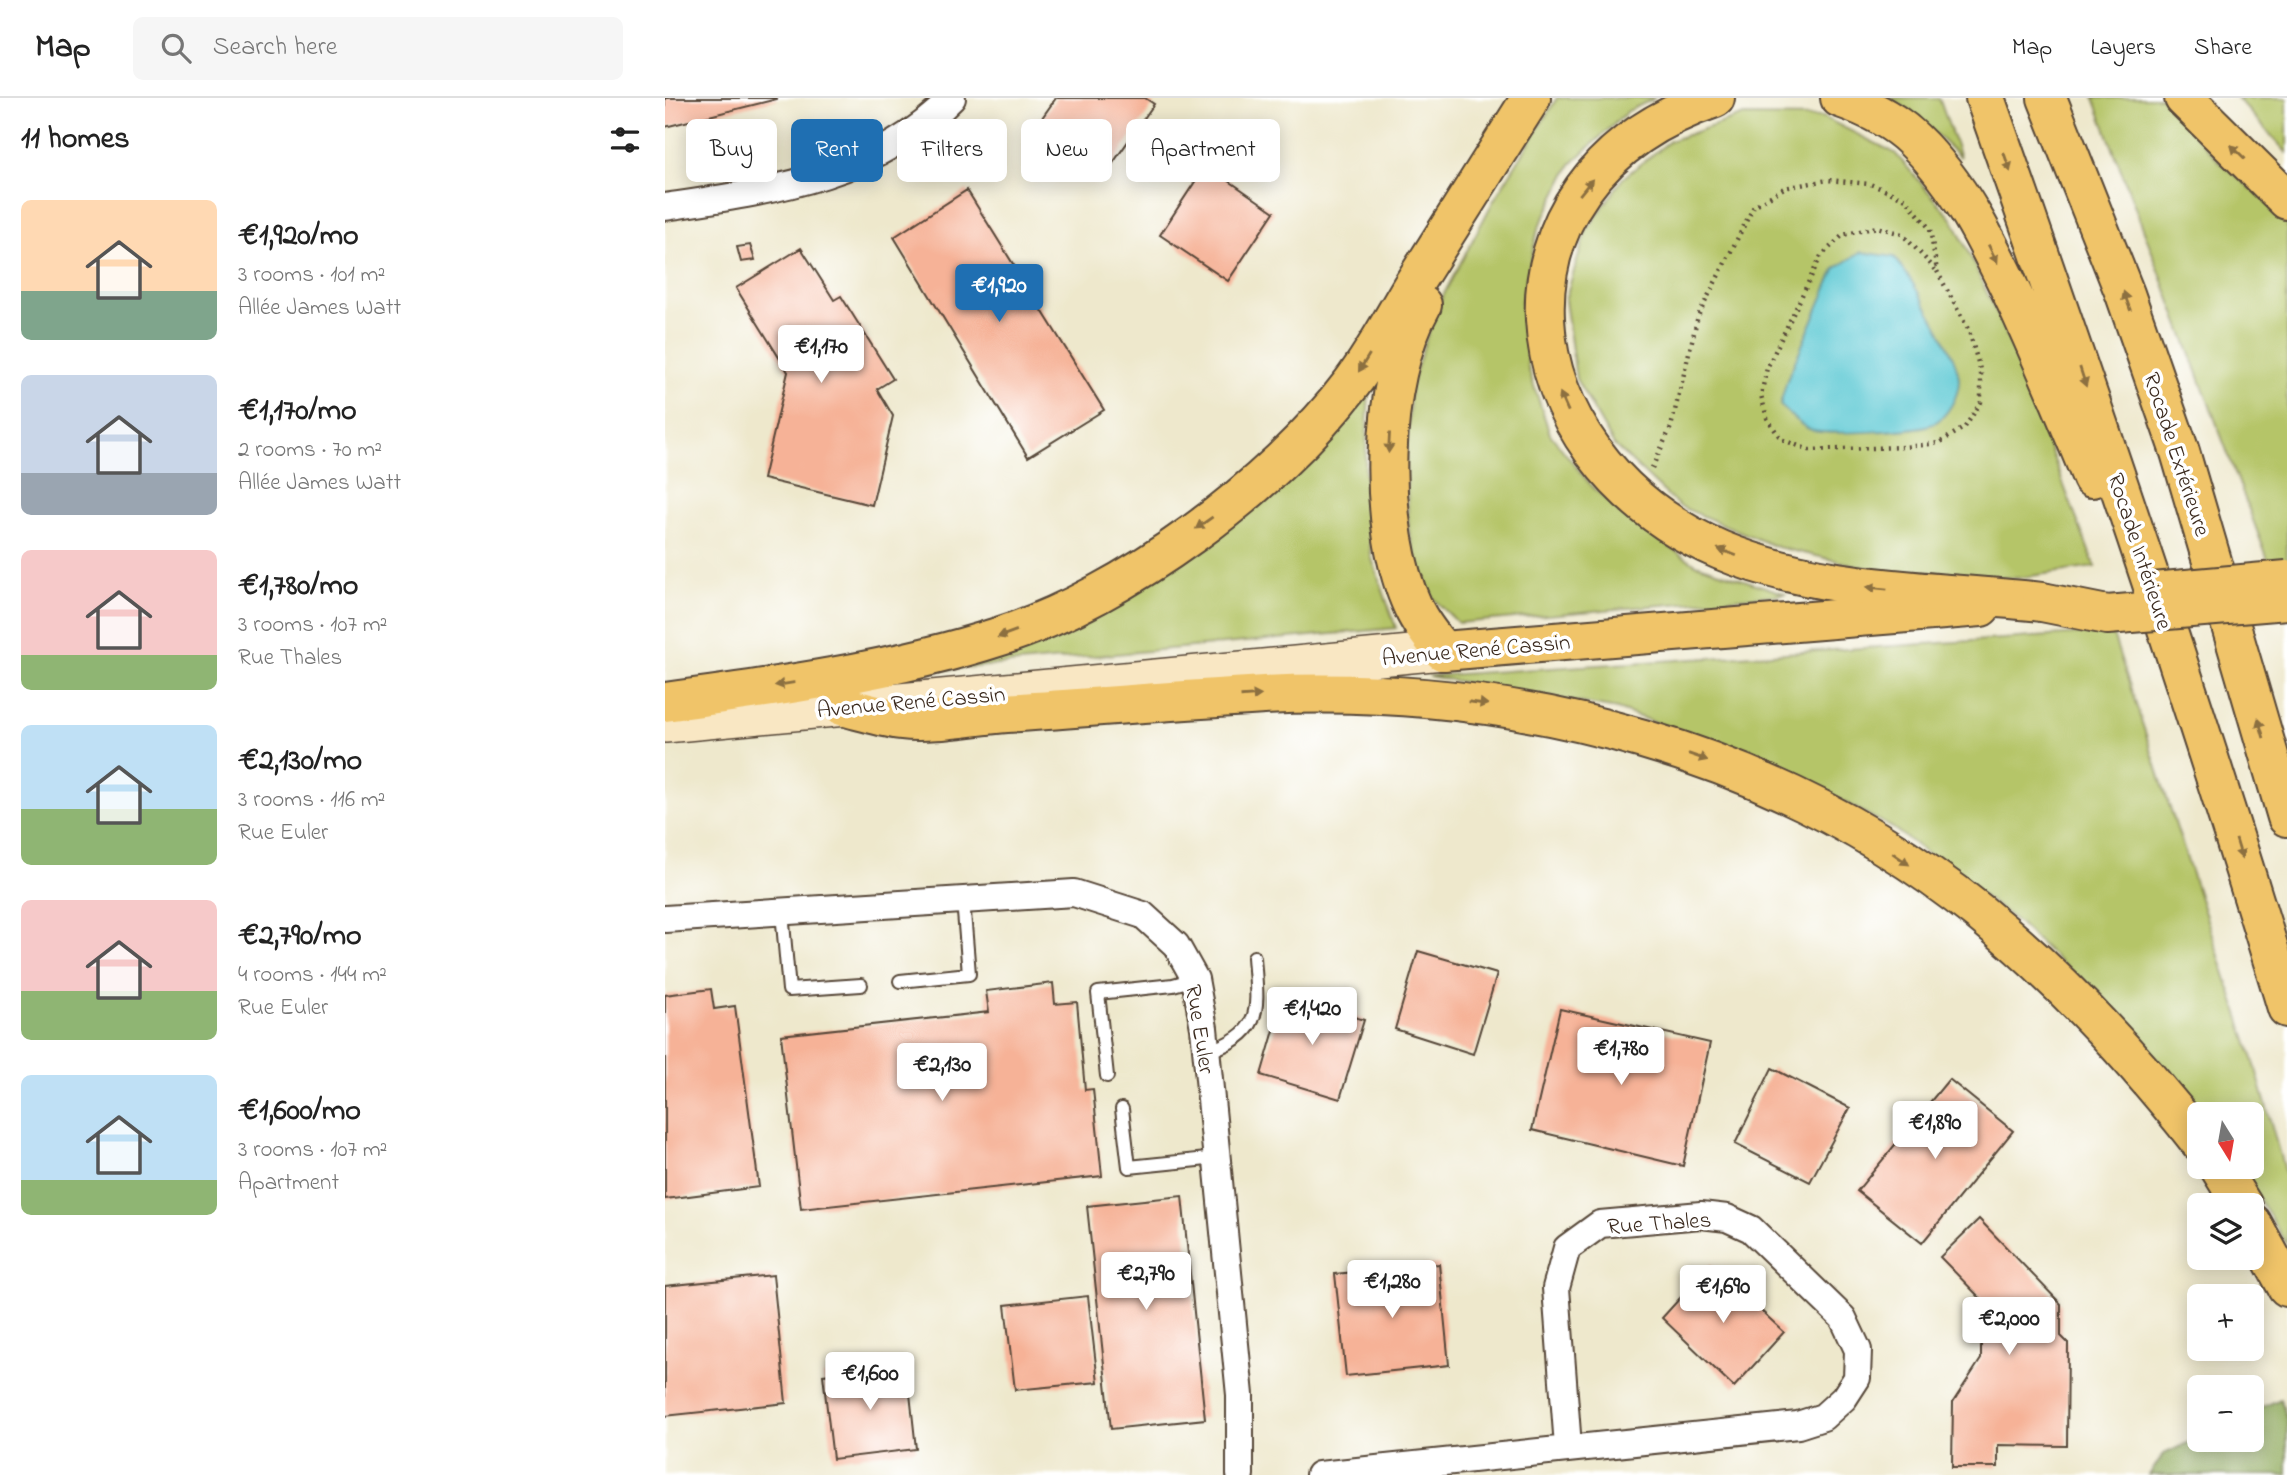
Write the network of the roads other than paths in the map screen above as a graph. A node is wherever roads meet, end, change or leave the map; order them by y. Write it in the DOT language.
graph roads {
  1 [pos="952,98"];
  2 [pos="1531,98"];
  3 [pos="1550,98"];
  4 [pos="1715,98"];
  5 [pos="1840,98"];
  6 [pos="1985,98"];
  7 [pos="2047,98"];
  8 [pos="2184,98"];
  9 [pos="2287,200"];
  10 [pos="665,207"];
  11 [pos="2180,452"];
  12 [pos="2287,580"];
  13 [pos="2287,600"];
  14 [pos="2042,602"];
  15 [pos="1443,651"];
  16 [pos="665,702"];
  17 [pos="842,706"];
  18 [pos="2287,722"];
  19 [pos="665,724"];
  20 [pos="2226,805"];
  21 [pos="2287,817"];
  22 [pos="963,900"];
  23 [pos="782,912"];
  24 [pos="665,919"];
  25 [pos="1254,957"];
  26 [pos="1195,979"];
  27 [pos="900,981"];
  28 [pos="861,985"];
  29 [pos="2287,1008"];
  30 [pos="1207,1052"];
  31 [pos="1107,1076"];
  32 [pos="1122,1109"];
  33 [pos="2187,1125"];
  34 [pos="1217,1158"];
  35 [pos="2264,1245"];
  36 [pos="2287,1287"];
  37 [pos="1568,1447"];
  38 [pos="1240,1475"];
  39 [pos="1319,1475"];
  1 -- 10 [label="street"];
  2 -- 16 [label="main road, one-way"];
  3 -- 15 [label="main road, one-way"];
  14 -- 4 [label="main road, one-way"];
  5 -- 20 [label="main road, one-way"];
  6 -- 20 [label="main road, Rocade Intérieure, one-way"];
  11 -- 7 [label="main road, Rocade Extérieure, one-way"];
  9 -- 8 [label="main road, one-way"];
  11 -- 18 [label="main road"];
  21 -- 11 [label="main road, Rocade Extérieure, one-way"];
  12 -- 14 [label="main road, Avenue René Cassin, bridge"];
  13 -- 14 [label="main road, bridge"];
  14 -- 15 [label="main road, Avenue René Cassin"];
  15 -- 17 [label="main road, Avenue René Cassin"];
  17 -- 19 [label="main road, Avenue René Cassin"];
  17 -- 33 [label="main road, one-way"];
  20 -- 29 [label="main road, Rocade Intérieure, one-way"];
  22 -- 23 [label="street, Rue Euler"];
  22 -- 26 [label="street, Rue Euler"];
  22 -- 27 [label="lane"];
  23 -- 24 [label="street, Rue Euler"];
  23 -- 28 [label="lane"];
  25 -- 30 [label="lane"];
  26 -- 30 [label="street, Rue Euler"];
  26 -- 31 [label="lane"];
  30 -- 34 [label="street, Rue Euler"];
  32 -- 34 [label="lane"];
  34 -- 38 [label="street, Rue Euler"];
  35 -- 36 [label="main road"];
  37 -- 37 [label="street, Rue Thales"];
  37 -- 39 [label="street, Rue Thales"];
}
